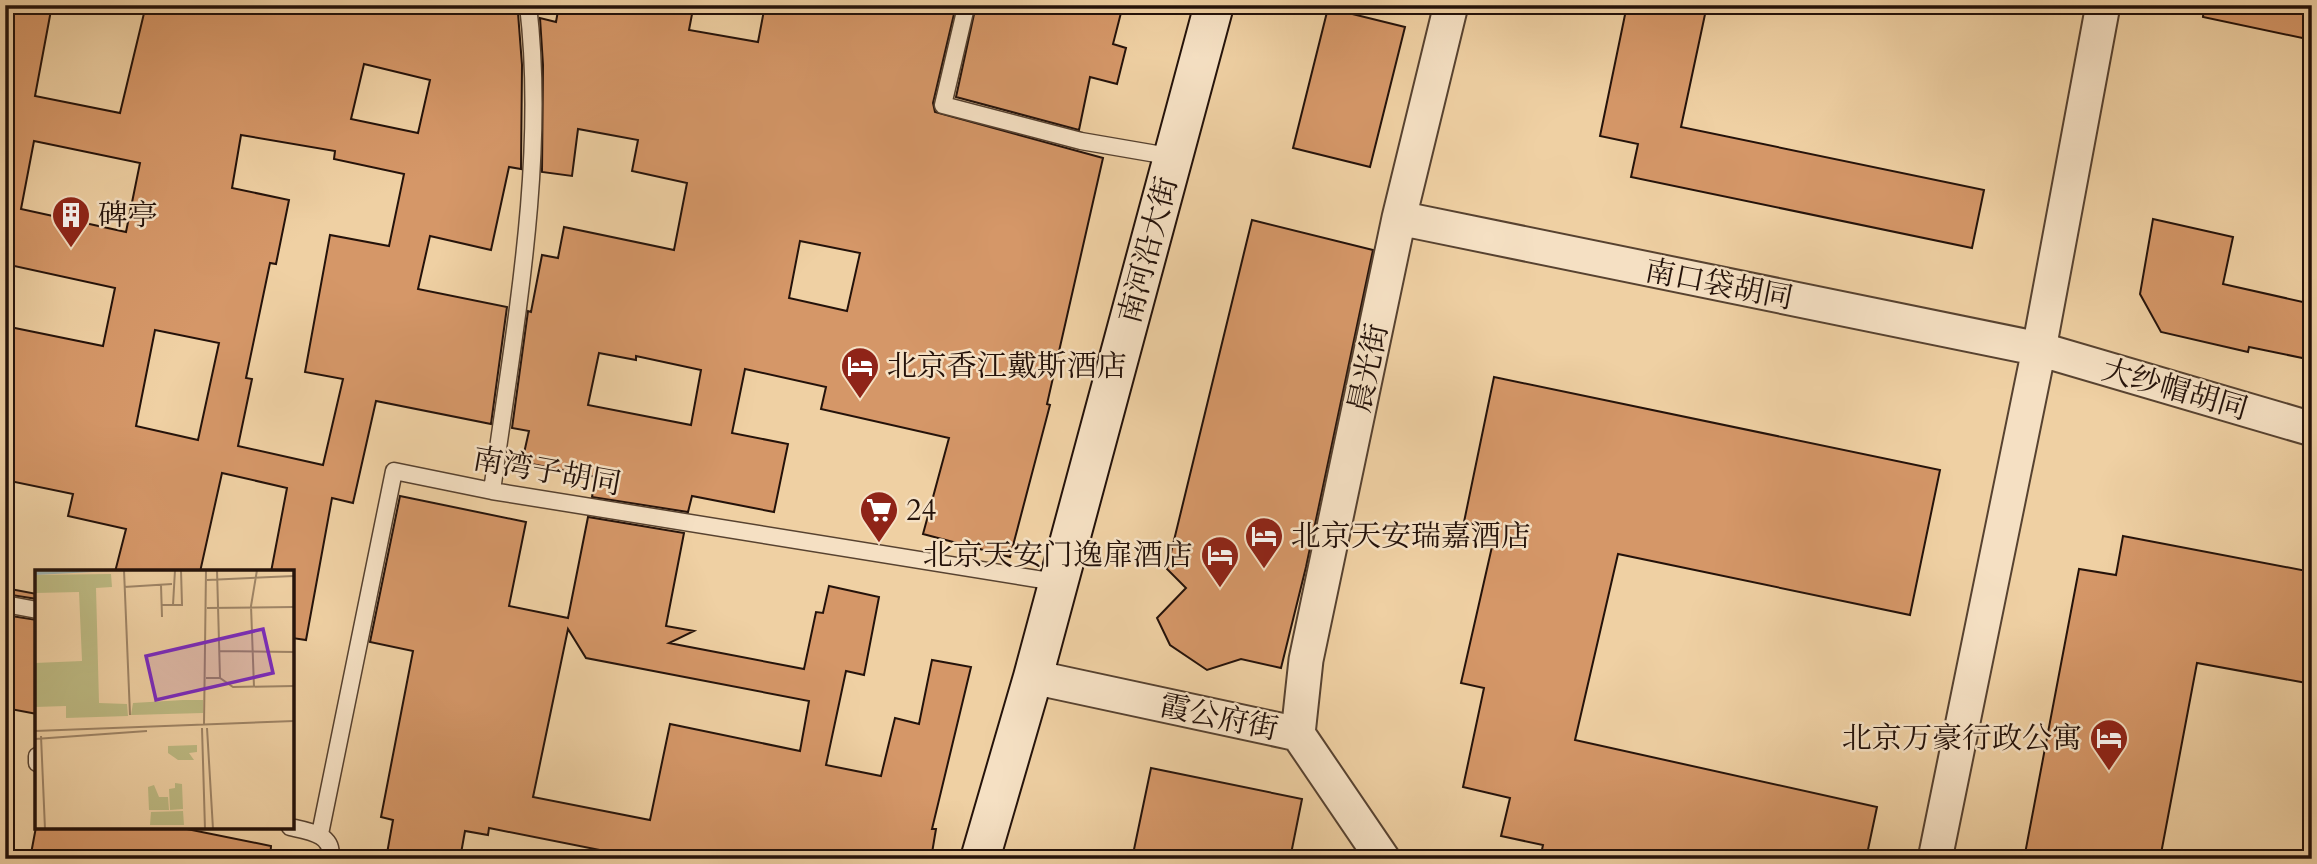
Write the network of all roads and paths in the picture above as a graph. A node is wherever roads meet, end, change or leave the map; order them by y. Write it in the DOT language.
graph roads {
  1 [pos="528,5"];
  2 [pos="959,5"];
  3 [pos="1214,5"];
  4 [pos="1451,5"];
  5 [pos="2103,5"];
  6 [pos="1174,157"];
  7 [pos="1399,218"];
  8 [pos="2039,349"];
  9 [pos="2312,429"];
  10 [pos="492,491"];
  11 [pos="1056,582"];
  12 [pos="5,604"];
  13 [pos="35,610"];
  14 [pos="1033,677"];
  15 [pos="1298,734"];
  16 [pos="294,828"];
  17 [pos="320,834"];
  18 [pos="330,859"];
  19 [pos="980,859"];
  20 [pos="1383,859"];
  21 [pos="1935,859"];
  1 -- 10 [label="lane"];
  2 -- 6 [label="lane"];
  3 -- 6 [label="main road, 南河沿大街"];
  4 -- 7 [label="street, 晨光街"];
  5 -- 8 [label="street"];
  6 -- 11 [label="main road, 南河沿大街"];
  7 -- 8 [label="street, 南口袋胡同"];
  7 -- 15 [label="street, 晨光街"];
  8 -- 9 [label="street, 大纱帽胡同"];
  8 -- 21 [label="street"];
  10 -- 11 [label="lane, 南湾子胡同"];
  10 -- 17 [label="lane, 南湾子胡同"];
  11 -- 14 [label="main road, 南河沿大街"];
  12 -- 13 [label="lane"];
  14 -- 15 [label="street, 霞公府街"];
  14 -- 19 [label="main road, 南河沿大街"];
  15 -- 20 [label="street, 霞公府街"];
  16 -- 17 [label="lane"];
  17 -- 18 [label="lane"];
}
